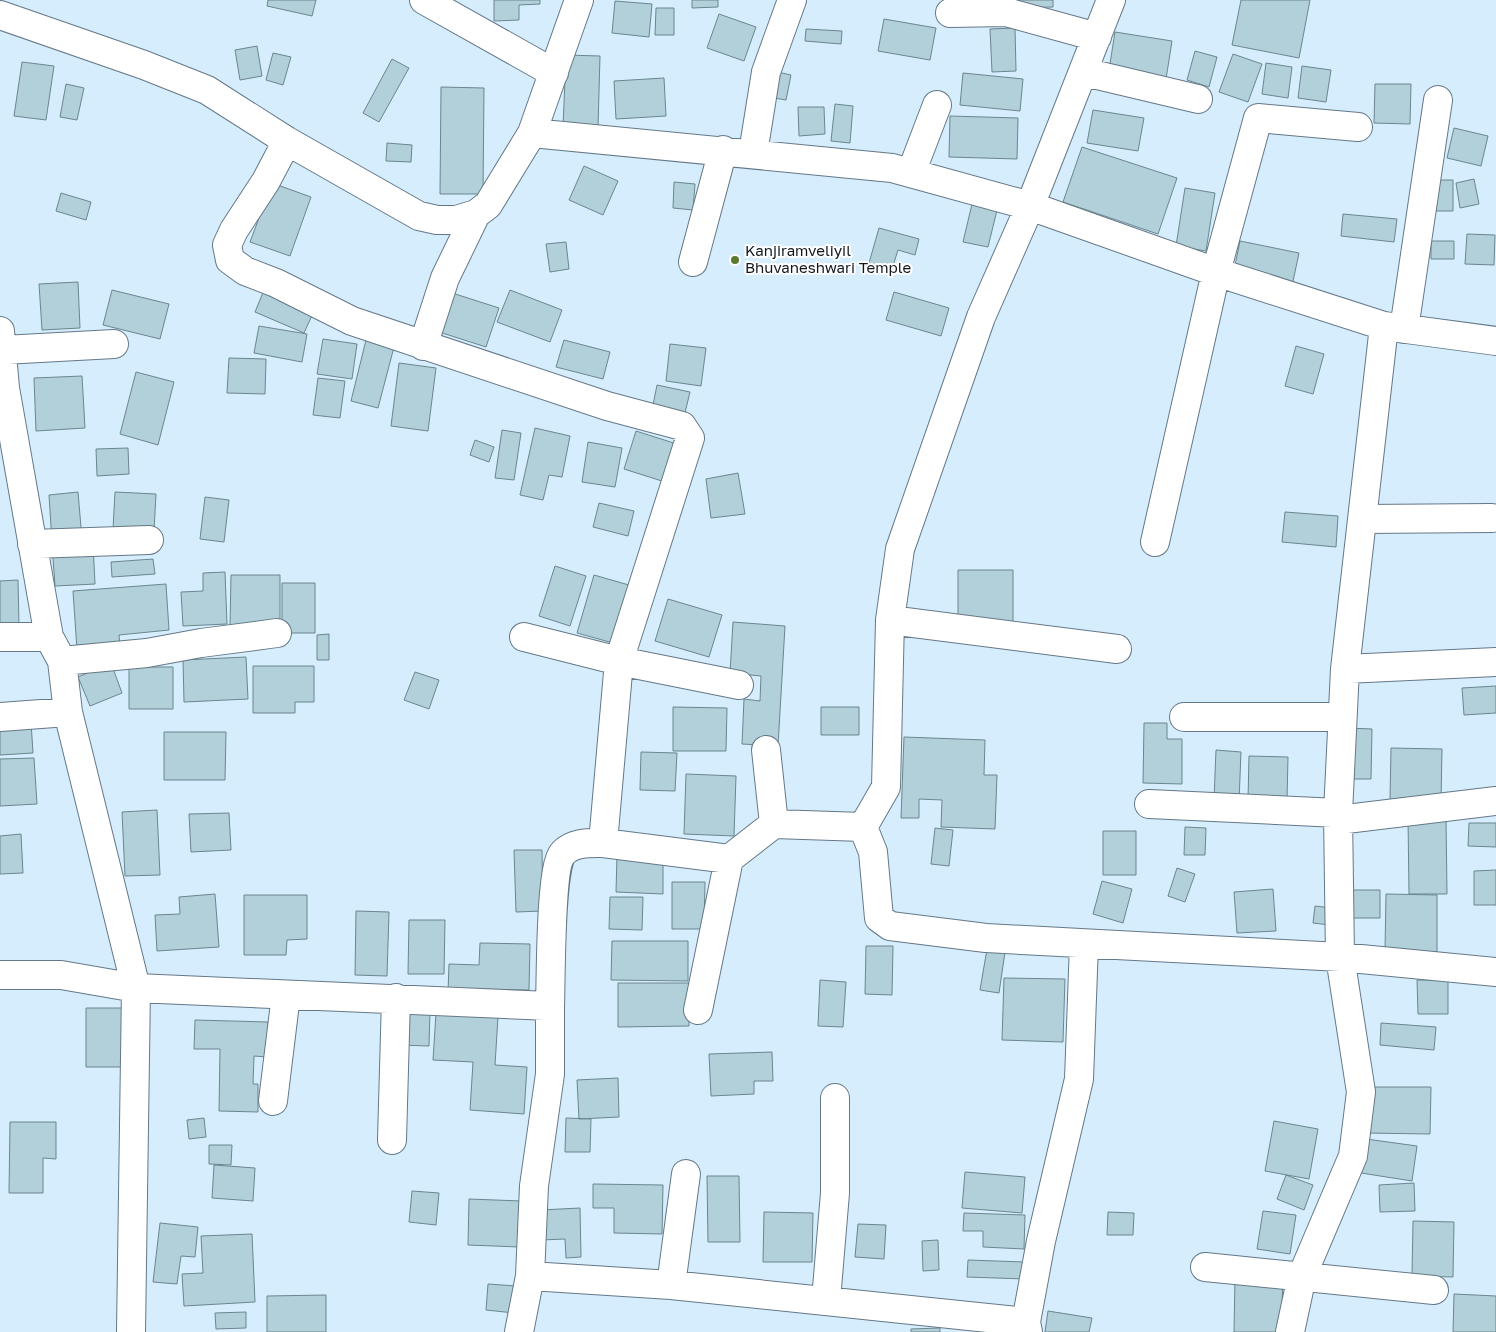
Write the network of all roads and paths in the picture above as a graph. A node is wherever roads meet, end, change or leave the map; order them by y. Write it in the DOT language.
graph roads {
  1 [pos="424,0"];
  2 [pos="579,0"];
  3 [pos="792,0"];
  4 [pos="1111,0"];
  5 [pos="950,13"];
  6 [pos="0,15"];
  7 [pos="1096,37"];
  8 [pos="1084,72"];
  9 [pos="554,73"];
  10 [pos="1198,99"];
  11 [pos="1438,100"];
  12 [pos="937,105"];
  13 [pos="1358,127"];
  14 [pos="532,133"];
  15 [pos="287,141"];
  16 [pos="723,150"];
  17 [pos="753,153"];
  18 [pos="911,173"];
  19 [pos="1030,206"];
  20 [pos="476,214"];
  21 [pos="693,262"];
  22 [pos="1216,272"];
  23 [pos="1394,327"];
  24 [pos="1,341"];
  25 [pos="1496,342"];
  26 [pos="114,344"];
  27 [pos="423,346"];
  28 [pos="2,388"];
  29 [pos="1492,518"];
  30 [pos="1363,519"];
  31 [pos="149,540"];
  32 [pos="1156,542"];
  33 [pos="32,544"];
  34 [pos="890,620"];
  35 [pos="277,633"];
  36 [pos="524,636"];
  37 [pos="0,637"];
  38 [pos="49,637"];
  39 [pos="1117,649"];
  40 [pos="62,661"];
  41 [pos="619,661"];
  42 [pos="1496,662"];
  43 [pos="1345,669"];
  44 [pos="740,685"];
  45 [pos="68,712"];
  46 [pos="0,717"];
  47 [pos="1184,717"];
  48 [pos="1341,717"];
  49 [pos="766,750"];
  50 [pos="1496,801"];
  51 [pos="1149,804"];
  52 [pos="1338,817"];
  53 [pos="774,824"];
  54 [pos="863,827"];
  55 [pos="603,843"];
  56 [pos="729,859"];
  57 [pos="1084,944"];
  58 [pos="1340,957"];
  59 [pos="1496,972"];
  60 [pos="0,975"];
  61 [pos="136,988"];
  62 [pos="286,995"];
  63 [pos="396,998"];
  64 [pos="550,1006"];
  65 [pos="698,1010"];
  66 [pos="835,1098"];
  67 [pos="273,1101"];
  68 [pos="392,1140"];
  69 [pos="686,1174"];
  70 [pos="1205,1267"];
  71 [pos="530,1276"];
  72 [pos="1302,1276"];
  73 [pos="671,1285"];
  74 [pos="1434,1290"];
  75 [pos="826,1300"];
  76 [pos="1027,1327"];
  77 [pos="131,1332"];
  78 [pos="519,1332"];
  79 [pos="1290,1332"];
  1 -- 9 [label="street"];
  2 -- 9 [label="street"];
  3 -- 17 [label="street"];
  4 -- 7 [label="street"];
  5 -- 7 [label="street"];
  6 -- 15 [label="street"];
  7 -- 8 [label="street"];
  8 -- 10 [label="street"];
  8 -- 19 [label="street"];
  9 -- 14 [label="street"];
  11 -- 23 [label="street"];
  12 -- 18 [label="street"];
  13 -- 22 [label="street"];
  14 -- 16 [label="street"];
  14 -- 20 [label="street"];
  15 -- 20 [label="street"];
  15 -- 27 [label="street"];
  16 -- 17 [label="street"];
  16 -- 21 [label="street"];
  17 -- 18 [label="street"];
  18 -- 19 [label="street"];
  19 -- 22 [label="street"];
  19 -- 34 [label="street"];
  20 -- 27 [label="street"];
  22 -- 23 [label="street"];
  22 -- 32 [label="street"];
  23 -- 25 [label="street"];
  23 -- 30 [label="street"];
  24 -- 26 [label="street"];
  24 -- 28 [label="street"];
  27 -- 41 [label="street"];
  28 -- 33 [label="street"];
  29 -- 30 [label="street"];
  30 -- 43 [label="street"];
  31 -- 33 [label="street"];
  33 -- 38 [label="street"];
  34 -- 39 [label="street"];
  34 -- 54 [label="street"];
  35 -- 40 [label="street"];
  36 -- 41 [label="street"];
  37 -- 38 [label="street"];
  38 -- 40 [label="street"];
  40 -- 45 [label="street"];
  41 -- 44 [label="street"];
  41 -- 55 [label="street"];
  42 -- 43 [label="street"];
  43 -- 48 [label="street"];
  45 -- 46 [label="street"];
  45 -- 61 [label="street"];
  47 -- 48 [label="street"];
  48 -- 52 [label="street"];
  49 -- 53 [label="street"];
  50 -- 52 [label="street"];
  51 -- 52 [label="street"];
  52 -- 58 [label="street"];
  53 -- 54 [label="street"];
  53 -- 56 [label="street"];
  54 -- 57 [label="street"];
  55 -- 56 [label="street"];
  55 -- 64 [label="street"];
  56 -- 65 [label="street"];
  57 -- 58 [label="street"];
  57 -- 76 [label="street"];
  58 -- 59 [label="street"];
  58 -- 72 [label="street"];
  60 -- 61 [label="street"];
  61 -- 62 [label="street"];
  61 -- 77 [label="street"];
  62 -- 63 [label="street"];
  62 -- 67 [label="street"];
  63 -- 64 [label="street"];
  63 -- 68 [label="street"];
  64 -- 71 [label="street"];
  66 -- 75 [label="street"];
  69 -- 73 [label="street"];
  70 -- 72 [label="street"];
  71 -- 73 [label="street"];
  71 -- 78 [label="street"];
  72 -- 74 [label="street"];
  72 -- 79 [label="street"];
  73 -- 75 [label="street"];
  75 -- 76 [label="street"];
}
